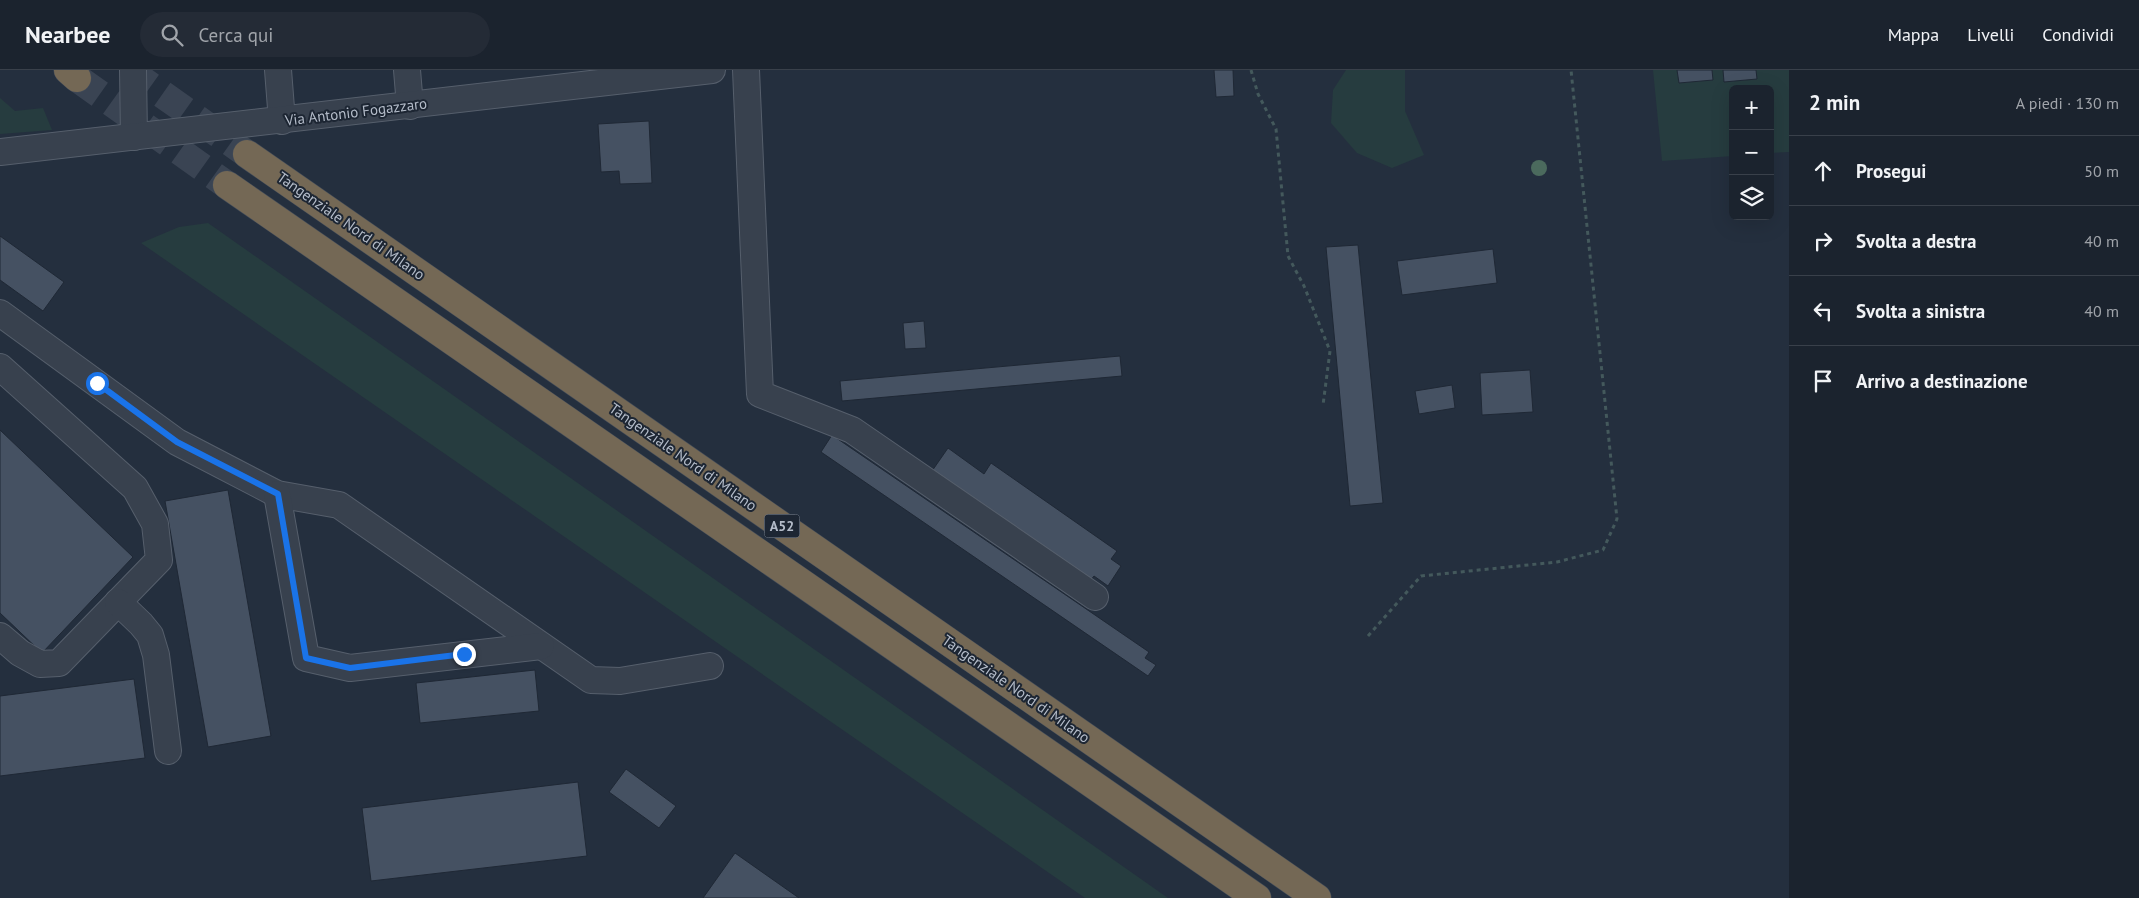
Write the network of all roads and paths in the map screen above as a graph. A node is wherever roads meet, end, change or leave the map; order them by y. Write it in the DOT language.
graph roads {
  1 [pos="133,70"];
  2 [pos="278,70"];
  3 [pos="407,70"];
  4 [pos="712,70"];
  5 [pos="746,70"];
  6 [pos="1251,70"];
  7 [pos="1571,70"];
  8 [pos="601,77"];
  9 [pos="410,106"];
  10 [pos="282,121"];
  11 [pos="134,137"];
  12 [pos="0,152"];
  13 [pos="247,154"];
  14 [pos="228,185"];
  15 [pos="0,313"];
  16 [pos="0,367"];
  17 [pos="1323,405"];
  18 [pos="278,494"];
  19 [pos="1095,597"];
  20 [pos="118,602"];
  21 [pos="0,636"];
  22 [pos="1368,636"];
  23 [pos="541,646"];
  24 [pos="710,666"];
  25 [pos="168,751"];
  26 [pos="1258,898"];
  27 [pos="1317,898"];
  1 -- 11 [label="street"];
  2 -- 10 [label="street"];
  3 -- 9 [label="street"];
  4 -- 8 [label="street, Via Antonio Fogazzaro"];
  5 -- 19 [label="street"];
  6 -- 17 [label="path"];
  7 -- 22 [label="path"];
  8 -- 9 [label="street, Via Antonio Fogazzaro"];
  9 -- 10 [label="street, Via Antonio Fogazzaro"];
  10 -- 11 [label="street, Via Antonio Fogazzaro"];
  11 -- 12 [label="street, Via Antonio Fogazzaro"];
  13 -- 27 [label="highway, Tangenziale Nord di Milano / A52"];
  14 -- 26 [label="highway, A52"];
  15 -- 18 [label="street"];
  16 -- 20 [label="street"];
  18 -- 23 [label="street"];
  18 -- 23 [label="street"];
  20 -- 21 [label="street"];
  20 -- 25 [label="street"];
  23 -- 24 [label="street"];
}
